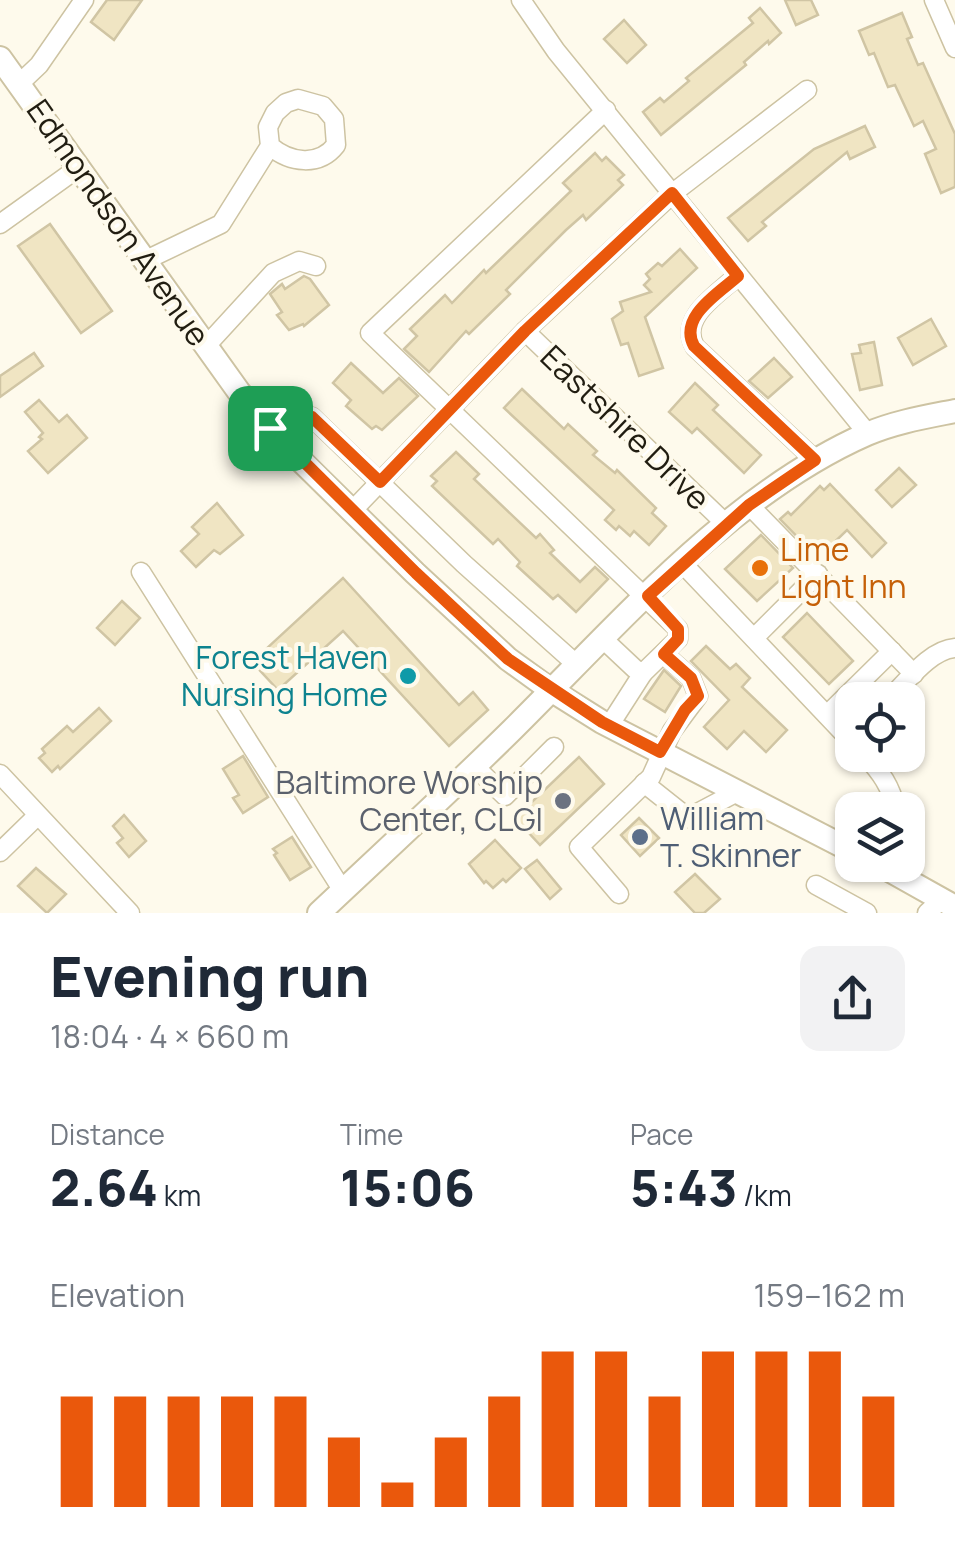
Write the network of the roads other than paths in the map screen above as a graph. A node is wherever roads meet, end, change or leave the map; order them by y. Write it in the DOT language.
graph roads {
  1 [pos="84,0"];
  2 [pos="520,0"];
  3 [pos="942,2"];
  4 [pos="955,48"];
  5 [pos="0,58"];
  6 [pos="19,84"];
  7 [pos="808,90"];
  8 [pos="606,110"];
  9 [pos="270,146"];
  10 [pos="78,168"];
  11 [pos="672,193"];
  12 [pos="0,224"];
  13 [pos="144,261"];
  14 [pos="316,266"];
  15 [pos="738,276"];
  16 [pos="525,331"];
  17 [pos="206,346"];
  18 [pos="448,408"];
  19 [pos="955,411"];
  20 [pos="270,428"];
  21 [pos="868,434"];
  22 [pos="815,460"];
  23 [pos="380,482"];
  24 [pos="749,505"];
  25 [pos="352,511"];
  26 [pos="726,524"];
  27 [pos="683,564"];
  28 [pos="141,572"];
  29 [pos="818,574"];
  30 [pos="648,596"];
  31 [pos="602,638"];
  32 [pos="754,638"];
  33 [pos="955,648"];
  34 [pos="892,651"];
  35 [pos="664,654"];
  36 [pos="576,664"];
  37 [pos="644,673"];
  38 [pos="914,674"];
  39 [pos="906,682"];
  40 [pos="551,690"];
  41 [pos="827,715"];
  42 [pos="835,723"];
  43 [pos="609,726"];
  44 [pos="554,747"];
  45 [pos="660,752"];
  46 [pos="474,766"];
  47 [pos="0,774"];
  48 [pos="644,783"];
  49 [pos="739,791"];
  50 [pos="37,816"];
  51 [pos="835,842"];
  52 [pos="0,852"];
  53 [pos="905,882"];
  54 [pos="816,885"];
  55 [pos="343,891"];
  56 [pos="619,894"];
  57 [pos="941,906"];
  58 [pos="130,913"];
  59 [pos="319,913"];
  60 [pos="867,913"];
  1 -- 6 [label="street"];
  2 -- 8 [label="street"];
  3 -- 4 [label="street"];
  5 -- 6 [label="main road, Edmondson Avenue"];
  6 -- 10 [label="main road, Edmondson Avenue"];
  7 -- 11 [label="street"];
  8 -- 11 [label="street"];
  8 -- 18 [label="street"];
  9 -- 13 [label="street"];
  10 -- 12 [label="street"];
  10 -- 13 [label="main road, Edmondson Avenue"];
  11 -- 15 [label="street"];
  11 -- 16 [label="street"];
  13 -- 17 [label="main road, Edmondson Avenue"];
  14 -- 17 [label="street"];
  15 -- 21 [label="street"];
  15 -- 22 [label="street"];
  16 -- 18 [label="street"];
  16 -- 26 [label="street, Eastshire Drive"];
  17 -- 20 [label="main road, Edmondson Avenue"];
  18 -- 23 [label="street"];
  18 -- 30 [label="street"];
  19 -- 21 [label="main road"];
  20 -- 23 [label="street"];
  20 -- 25 [label="main road, Edmondson Avenue"];
  21 -- 22 [label="main road"];
  22 -- 24 [label="main road"];
  23 -- 25 [label="street"];
  23 -- 36 [label="street"];
  24 -- 26 [label="main road"];
  24 -- 29 [label="street"];
  25 -- 40 [label="main road, Edmondson Avenue"];
  26 -- 27 [label="main road"];
  27 -- 30 [label="main road"];
  27 -- 32 [label="street"];
  28 -- 55 [label="street"];
  29 -- 32 [label="street"];
  29 -- 34 [label="street"];
  30 -- 31 [label="main road"];
  30 -- 35 [label="street"];
  31 -- 36 [label="main road"];
  31 -- 37 [label="street"];
  32 -- 41 [label="street"];
  33 -- 38 [label="street"];
  34 -- 38 [label="street"];
  34 -- 41 [label="street"];
  35 -- 37 [label="street"];
  35 -- 45 [label="street"];
  36 -- 40 [label="main road"];
  37 -- 43 [label="street"];
  38 -- 39 [label="street"];
  40 -- 43 [label="main road, Edmondson Avenue"];
  40 -- 46 [label="main road"];
  41 -- 42 [label="street"];
  43 -- 45 [label="main road, Edmondson Avenue"];
  44 -- 46 [label="street"];
  45 -- 48 [label="street"];
  45 -- 49 [label="main road, Edmondson Avenue"];
  46 -- 55 [label="main road"];
  47 -- 50 [label="street"];
  48 -- 49 [label="street"];
  48 -- 56 [label="street"];
  49 -- 51 [label="main road, Edmondson Avenue"];
  50 -- 52 [label="street"];
  50 -- 58 [label="street"];
  53 -- 57 [label="main road"];
  54 -- 60 [label="street"];
  55 -- 59 [label="main road"];
}
